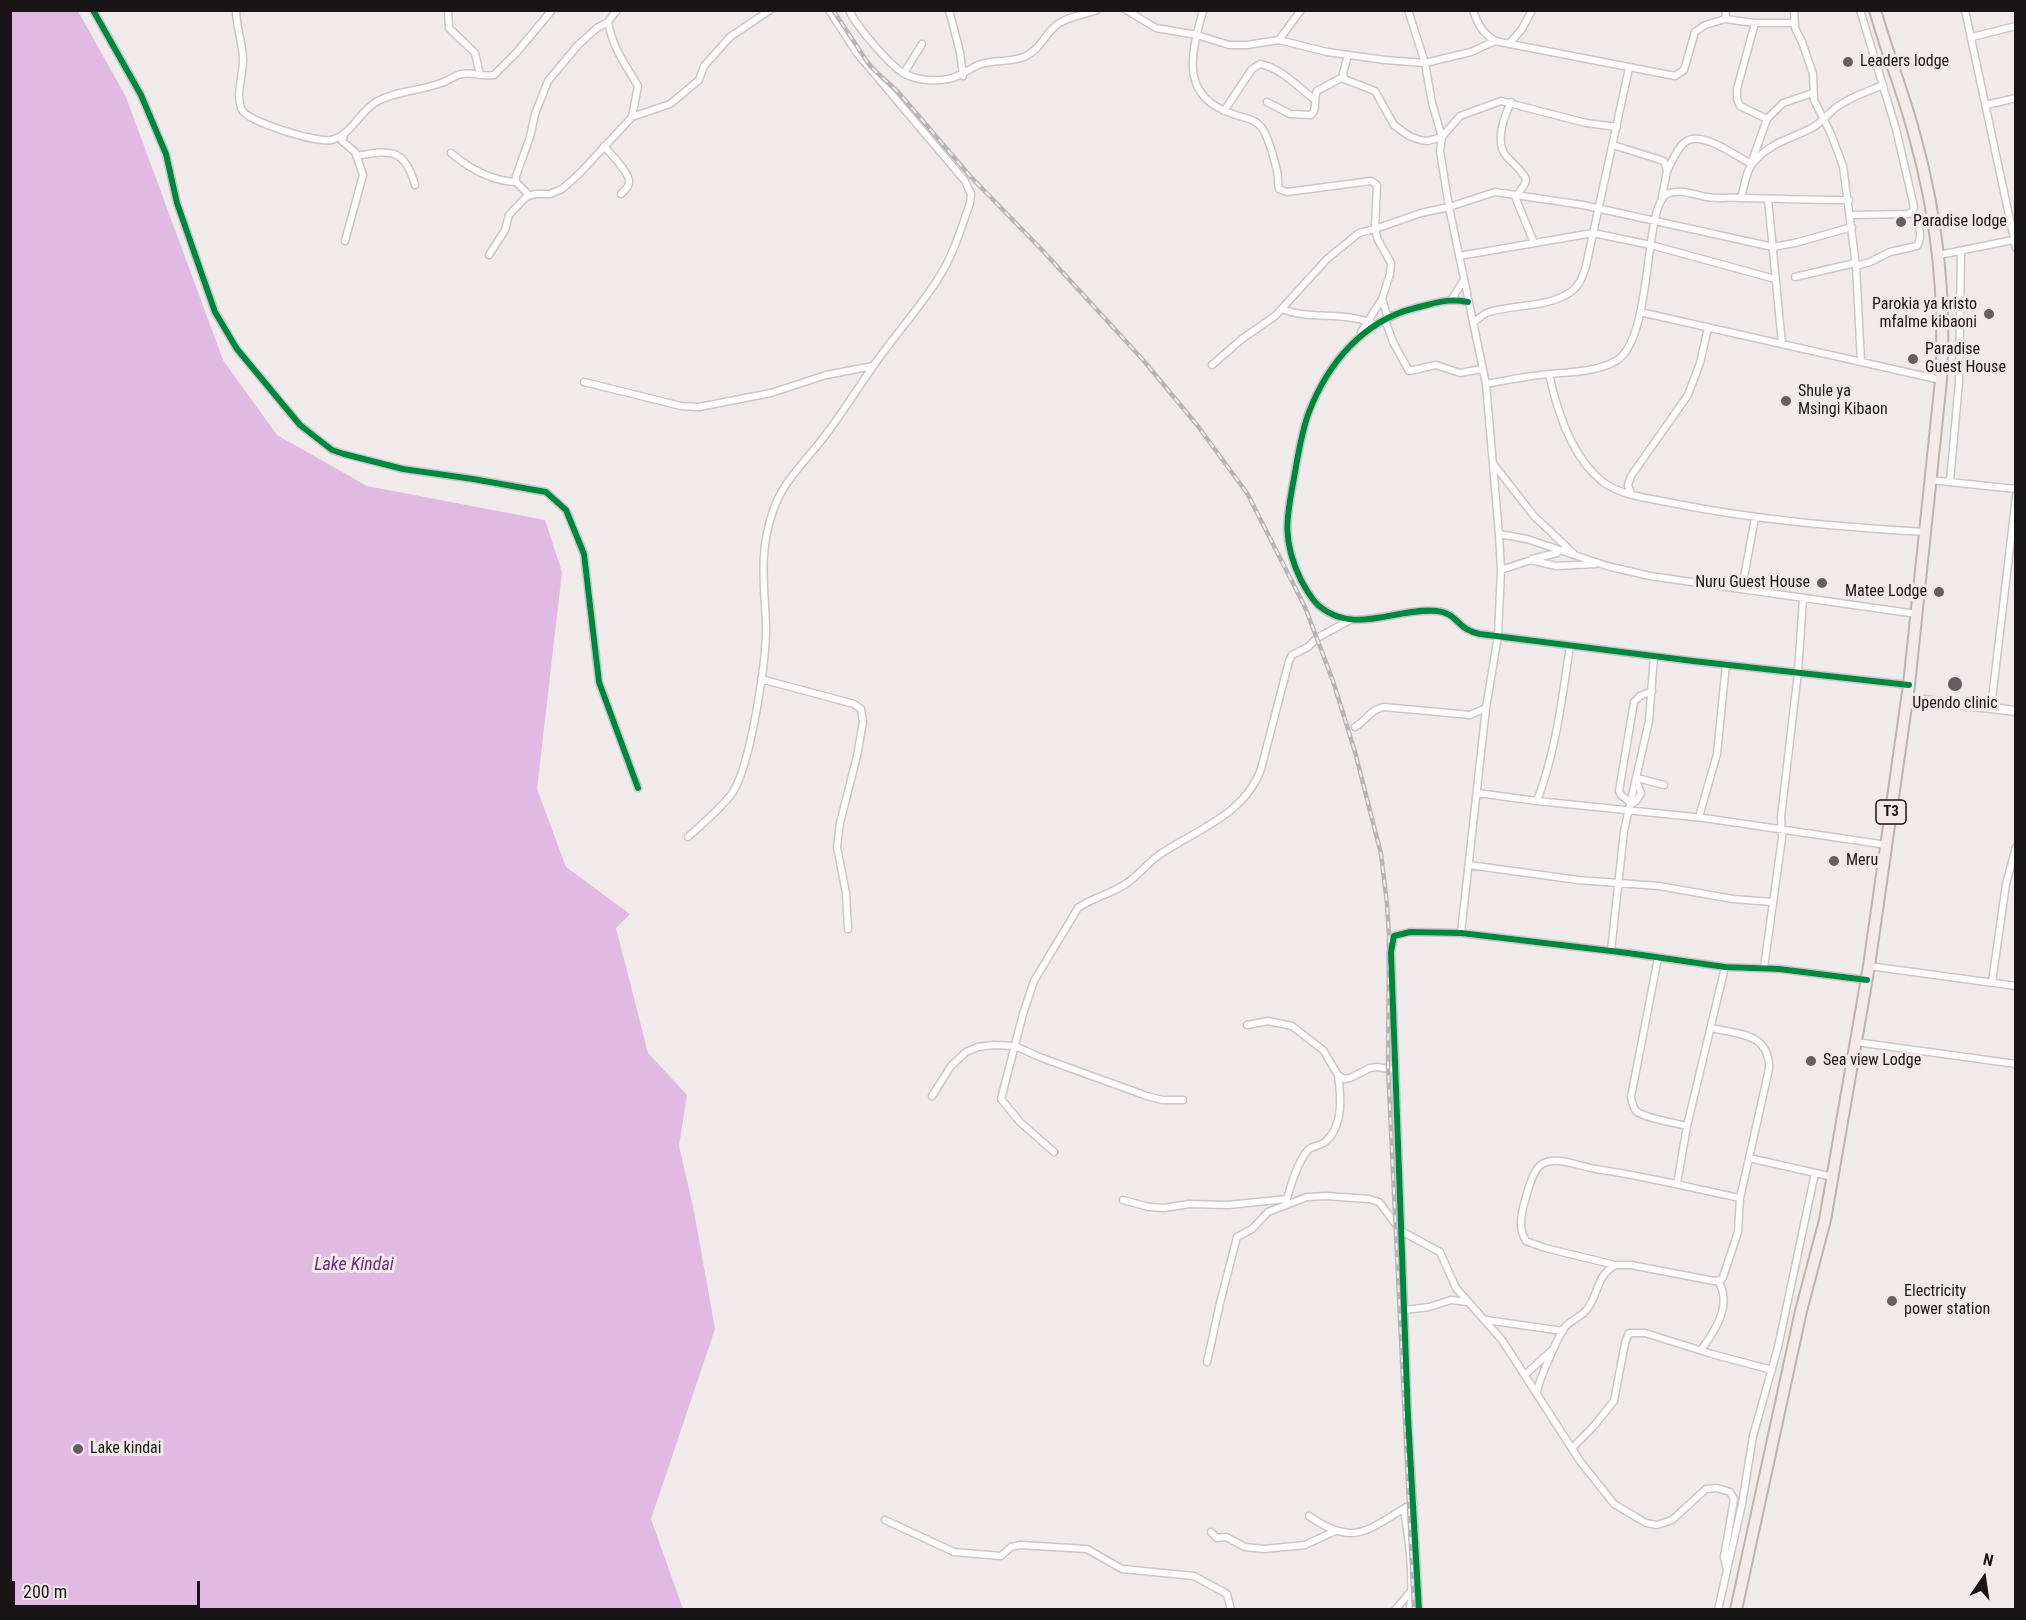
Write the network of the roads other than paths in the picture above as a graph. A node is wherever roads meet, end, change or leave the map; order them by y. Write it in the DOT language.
graph roads {
  1 [pos="93,10"];
  2 [pos="236,10"];
  3 [pos="448,10"];
  4 [pos="552,10"];
  5 [pos="617,10"];
  6 [pos="770,10"];
  7 [pos="829,10"];
  8 [pos="849,10"];
  9 [pos="949,10"];
  10 [pos="1097,10"];
  11 [pos="1126,10"];
  12 [pos="1203,10"];
  13 [pos="1301,10"];
  14 [pos="1408,10"];
  15 [pos="1473,10"];
  16 [pos="1532,10"];
  17 [pos="1726,10"];
  18 [pos="1794,10"];
  19 [pos="1860,10"];
  20 [pos="1875,10"];
  21 [pos="1965,10"];
  22 [pos="1725,19"];
  23 [pos="608,22"];
  24 [pos="1755,23"];
  25 [pos="1793,23"];
  26 [pos="2016,26"];
  27 [pos="1197,35"];
  28 [pos="1972,37"];
  29 [pos="1279,40"];
  30 [pos="1495,41"];
  31 [pos="922,44"];
  32 [pos="1509,45"];
  33 [pos="1348,56"];
  34 [pos="1425,63"];
  35 [pos="1629,68"];
  36 [pos="904,73"];
  37 [pos="480,75"];
  38 [pos="963,76"];
  39 [pos="1343,77"];
  40 [pos="1883,85"];
  41 [pos="1813,93"];
  42 [pos="2016,98"];
  43 [pos="1315,100"];
  44 [pos="1267,102"];
  45 [pos="1511,102"];
  46 [pos="1986,105"];
  47 [pos="1224,111"];
  48 [pos="632,117"];
  49 [pos="1767,119"];
  50 [pos="1824,120"];
  51 [pos="1617,127"];
  52 [pos="344,135"];
  53 [pos="1442,137"];
  54 [pos="1613,145"];
  55 [pos="604,146"];
  56 [pos="451,153"];
  57 [pos="357,156"];
  58 [pos="1751,164"];
  59 [pos="1667,171"];
  60 [pos="516,182"];
  61 [pos="416,185"];
  62 [pos="621,194"];
  63 [pos="1516,194"];
  64 [pos="529,195"];
  65 [pos="1662,198"];
  66 [pos="1741,198"];
  67 [pos="1768,199"];
  68 [pos="1849,200"];
  69 [pos="1449,207"];
  70 [pos="1598,209"];
  71 [pos="1912,212"];
  72 [pos="1851,215"];
  73 [pos="1655,221"];
  74 [pos="2012,221"];
  75 [pos="1852,227"];
  76 [pos="1375,229"];
  77 [pos="1593,233"];
  78 [pos="2013,240"];
  79 [pos="345,242"];
  80 [pos="1534,243"];
  81 [pos="1651,245"];
  82 [pos="1773,247"];
  83 [pos="2016,248"];
  84 [pos="1961,251"];
  85 [pos="489,255"];
  86 [pos="1939,255"];
  87 [pos="1459,256"];
  88 [pos="1856,265"];
  89 [pos="1795,278"];
  90 [pos="1775,279"];
  91 [pos="1463,280"];
  92 [pos="1452,298"];
  93 [pos="1382,299"];
  94 [pos="1469,305"];
  95 [pos="1282,309"];
  96 [pos="1640,312"];
  97 [pos="1486,313"];
  98 [pos="1386,319"];
  99 [pos="1367,321"];
  100 [pos="1473,323"];
  101 [pos="1376,325"];
  102 [pos="1708,328"];
  103 [pos="1360,336"];
  104 [pos="1782,344"];
  105 [pos="1861,362"];
  106 [pos="1212,364"];
  107 [pos="873,366"];
  108 [pos="1482,369"];
  109 [pos="1549,374"];
  110 [pos="1941,380"];
  111 [pos="584,382"];
  112 [pos="1486,384"];
  113 [pos="1494,465"];
  114 [pos="1930,480"];
  115 [pos="1950,481"];
  116 [pos="2016,489"];
  117 [pos="1631,494"];
  118 [pos="2016,496"];
  119 [pos="1755,518"];
  120 [pos="1926,532"];
  121 [pos="1499,534"];
  122 [pos="1562,553"];
  123 [pos="1574,555"];
  124 [pos="1531,560"];
  125 [pos="1599,564"];
  126 [pos="1501,570"];
  127 [pos="1742,588"];
  128 [pos="1803,599"];
  129 [pos="1917,614"];
  130 [pos="1351,620"];
  131 [pos="1498,636"];
  132 [pos="1569,646"];
  133 [pos="1654,656"];
  134 [pos="1726,664"];
  135 [pos="1798,672"];
  136 [pos="761,679"];
  137 [pos="1909,685"];
  138 [pos="1652,691"];
  139 [pos="1907,698"];
  140 [pos="1486,708"];
  141 [pos="1991,708"];
  142 [pos="2016,711"];
  143 [pos="1355,727"];
  144 [pos="1637,781"];
  145 [pos="1664,785"];
  146 [pos="638,788"];
  147 [pos="1477,793"];
  148 [pos="1537,801"];
  149 [pos="1631,807"];
  150 [pos="1699,817"];
  151 [pos="1782,829"];
  152 [pos="688,837"];
  153 [pos="1887,845"];
  154 [pos="2016,847"];
  155 [pos="1469,865"];
  156 [pos="1619,883"];
  157 [pos="1773,902"];
  158 [pos="848,929"];
  159 [pos="1461,933"];
  160 [pos="1611,951"];
  161 [pos="1658,958"];
  162 [pos="1869,966"];
  163 [pos="1725,967"];
  164 [pos="1764,968"];
  165 [pos="1866,980"];
  166 [pos="1992,982"];
  167 [pos="2016,986"];
  168 [pos="1247,1025"];
  169 [pos="1711,1028"];
  170 [pos="1856,1042"];
  171 [pos="1015,1046"];
  172 [pos="2016,1064"];
  173 [pos="1395,1070"];
  174 [pos="1338,1075"];
  175 [pos="1350,1078"];
  176 [pos="1341,1095"];
  177 [pos="932,1096"];
  178 [pos="1183,1100"];
  179 [pos="1687,1126"];
  180 [pos="1054,1152"];
  181 [pos="1749,1158"];
  182 [pos="1815,1173"];
  183 [pos="1833,1177"];
  184 [pos="1677,1185"];
  185 [pos="1740,1198"];
  186 [pos="1123,1200"];
  187 [pos="1286,1201"];
  188 [pos="1401,1230"];
  189 [pos="1615,1265"];
  190 [pos="1718,1281"];
  191 [pos="1468,1302"];
  192 [pos="1404,1310"];
  193 [pos="1485,1320"];
  194 [pos="1563,1331"];
  195 [pos="1553,1350"];
  196 [pos="1701,1350"];
  197 [pos="1207,1362"];
  198 [pos="1772,1370"];
  199 [pos="1525,1375"];
  200 [pos="1537,1392"];
  201 [pos="1572,1448"];
  202 [pos="1414,1503"];
  203 [pos="1404,1509"];
  204 [pos="1309,1516"];
  205 [pos="885,1520"];
  206 [pos="1335,1531"];
  207 [pos="1211,1532"];
  208 [pos="1727,1570"];
  209 [pos="1412,1590"];
  210 [pos="1231,1610"];
  211 [pos="1395,1610"];
  212 [pos="1410,1610"];
  213 [pos="1419,1610"];
  214 [pos="1719,1610"];
  215 [pos="1736,1610"];
  1 -- 146 [label="street"];
  2 -- 52 [label="street"];
  3 -- 37 [label="street"];
  4 -- 37 [label="street"];
  5 -- 23 [label="street"];
  6 -- 48 [label="street"];
  7 -- 107 [label="street"];
  8 -- 36 [label="street"];
  9 -- 38 [label="street"];
  10 -- 38 [label="street"];
  11 -- 27 [label="street"];
  12 -- 27 [label="street"];
  13 -- 29 [label="street"];
  14 -- 34 [label="street"];
  15 -- 30 [label="street"];
  16 -- 32 [label="street"];
  17 -- 22 [label="street"];
  18 -- 25 [label="street"];
  19 -- 40 [label="street"];
  20 -- 86 [label="highway, T3"];
  21 -- 28 [label="street"];
  22 -- 24 [label="street"];
  22 -- 35 [label="street"];
  23 -- 48 [label="street"];
  23 -- 60 [label="street"];
  24 -- 25 [label="street"];
  24 -- 49 [label="street"];
  25 -- 41 [label="street"];
  26 -- 28 [label="street"];
  27 -- 29 [label="street"];
  27 -- 47 [label="street"];
  28 -- 46 [label="street"];
  29 -- 33 [label="street"];
  30 -- 32 [label="street"];
  30 -- 34 [label="street"];
  31 -- 36 [label="street"];
  32 -- 35 [label="street"];
  33 -- 34 [label="street"];
  33 -- 39 [label="street"];
  34 -- 53 [label="street"];
  35 -- 51 [label="street"];
  36 -- 38 [label="street"];
  37 -- 52 [label="street"];
  39 -- 43 [label="street"];
  39 -- 53 [label="street"];
  40 -- 50 [label="street"];
  40 -- 71 [label="street"];
  41 -- 49 [label="street"];
  41 -- 50 [label="street"];
  42 -- 46 [label="street"];
  43 -- 44 [label="street"];
  43 -- 47 [label="street"];
  45 -- 51 [label="street"];
  45 -- 53 [label="street"];
  45 -- 63 [label="street"];
  46 -- 74 [label="street"];
  47 -- 76 [label="street"];
  48 -- 55 [label="street"];
  49 -- 58 [label="street"];
  50 -- 58 [label="street"];
  50 -- 68 [label="street"];
  51 -- 54 [label="street"];
  52 -- 57 [label="street"];
  53 -- 69 [label="street"];
  54 -- 59 [label="street"];
  54 -- 70 [label="street"];
  55 -- 62 [label="street"];
  55 -- 64 [label="street"];
  56 -- 60 [label="street"];
  57 -- 61 [label="street"];
  57 -- 79 [label="street"];
  58 -- 59 [label="street"];
  58 -- 66 [label="street"];
  59 -- 65 [label="street"];
  60 -- 64 [label="street"];
  63 -- 69 [label="street"];
  63 -- 70 [label="street"];
  63 -- 80 [label="street"];
  64 -- 85 [label="street"];
  65 -- 66 [label="street"];
  65 -- 73 [label="street"];
  66 -- 67 [label="street"];
  67 -- 68 [label="street"];
  67 -- 82 [label="street"];
  68 -- 72 [label="street"];
  69 -- 76 [label="street"];
  69 -- 87 [label="street"];
  70 -- 73 [label="street"];
  70 -- 77 [label="street"];
  71 -- 72 [label="street"];
  71 -- 88 [label="street"];
  72 -- 75 [label="street"];
  73 -- 81 [label="street"];
  73 -- 82 [label="street"];
  74 -- 78 [label="street"];
  75 -- 82 [label="street"];
  75 -- 88 [label="street"];
  76 -- 93 [label="street"];
  76 -- 95 [label="street"];
  77 -- 80 [label="street"];
  77 -- 81 [label="street"];
  77 -- 97 [label="street"];
  78 -- 83 [label="street"];
  78 -- 84 [label="street"];
  80 -- 87 [label="street"];
  81 -- 90 [label="street"];
  81 -- 96 [label="street"];
  82 -- 90 [label="street"];
  84 -- 86 [label="street"];
  84 -- 115 [label="street"];
  86 -- 110 [label="highway, T3"];
  87 -- 91 [label="street"];
  88 -- 89 [label="street"];
  88 -- 105 [label="street"];
  90 -- 104 [label="street"];
  91 -- 92 [label="street"];
  91 -- 94 [label="street"];
  92 -- 94 [label="street"];
  92 -- 98 [label="street"];
  93 -- 98 [label="street"];
  93 -- 99 [label="street"];
  94 -- 97 [label="street"];
  94 -- 100 [label="street"];
  95 -- 99 [label="street"];
  95 -- 106 [label="street"];
  96 -- 102 [label="street"];
  96 -- 109 [label="street"];
  97 -- 100 [label="street"];
  98 -- 101 [label="street"];
  98 -- 108 [label="street"];
  99 -- 101 [label="street"];
  99 -- 103 [label="street"];
  100 -- 108 [label="street"];
  101 -- 103 [label="street"];
  102 -- 104 [label="street"];
  102 -- 117 [label="street"];
  103 -- 130 [label="street"];
  104 -- 105 [label="street"];
  105 -- 110 [label="street"];
  107 -- 111 [label="street"];
  107 -- 136 [label="street"];
  108 -- 112 [label="street"];
  109 -- 112 [label="street"];
  109 -- 117 [label="street"];
  110 -- 114 [label="highway, T3"];
  112 -- 113 [label="street"];
  113 -- 121 [label="street"];
  113 -- 123 [label="street"];
  114 -- 115 [label="street"];
  114 -- 120 [label="highway, T3"];
  115 -- 116 [label="street"];
  117 -- 119 [label="street"];
  118 -- 141 [label="street"];
  119 -- 120 [label="street"];
  119 -- 127 [label="street"];
  120 -- 129 [label="highway, T3"];
  121 -- 122 [label="street"];
  121 -- 126 [label="street"];
  122 -- 123 [label="street"];
  122 -- 124 [label="street"];
  123 -- 125 [label="street"];
  124 -- 125 [label="street"];
  124 -- 126 [label="street"];
  125 -- 127 [label="street"];
  126 -- 131 [label="street"];
  127 -- 128 [label="street"];
  128 -- 129 [label="street"];
  128 -- 135 [label="street"];
  129 -- 137 [label="highway, T3"];
  130 -- 131 [label="street"];
  130 -- 171 [label="street"];
  131 -- 132 [label="street"];
  131 -- 140 [label="street"];
  132 -- 133 [label="street"];
  132 -- 148 [label="street"];
  133 -- 134 [label="street"];
  133 -- 138 [label="street"];
  134 -- 135 [label="street"];
  134 -- 150 [label="street"];
  135 -- 137 [label="street"];
  135 -- 151 [label="street"];
  136 -- 152 [label="street"];
  136 -- 158 [label="street"];
  137 -- 139 [label="highway, T3"];
  138 -- 144 [label="street"];
  138 -- 149 [label="street"];
  139 -- 141 [label="street"];
  139 -- 153 [label="highway, T3"];
  140 -- 143 [label="street"];
  140 -- 147 [label="street"];
  141 -- 142 [label="street"];
  144 -- 145 [label="street"];
  144 -- 149 [label="street"];
  147 -- 148 [label="street"];
  147 -- 155 [label="street"];
  148 -- 149 [label="street"];
  149 -- 150 [label="street"];
  149 -- 156 [label="street"];
  150 -- 151 [label="street"];
  151 -- 153 [label="street"];
  151 -- 157 [label="street"];
  153 -- 162 [label="highway, T3"];
  154 -- 166 [label="street"];
  155 -- 156 [label="street"];
  155 -- 159 [label="street"];
  156 -- 157 [label="street"];
  156 -- 160 [label="street"];
  157 -- 164 [label="street"];
  159 -- 160 [label="street"];
  159 -- 173 [label="street"];
  160 -- 161 [label="street"];
  161 -- 163 [label="street"];
  161 -- 179 [label="street"];
  162 -- 165 [label="highway, T3"];
  162 -- 166 [label="street"];
  163 -- 164 [label="street"];
  163 -- 169 [label="street"];
  164 -- 165 [label="street"];
  165 -- 170 [label="highway, T3"];
  166 -- 167 [label="street"];
  168 -- 174 [label="street"];
  169 -- 179 [label="street"];
  169 -- 181 [label="street"];
  170 -- 172 [label="street"];
  170 -- 183 [label="highway, T3"];
  171 -- 177 [label="street"];
  171 -- 178 [label="street"];
  171 -- 180 [label="street"];
  173 -- 175 [label="street"];
  173 -- 188 [label="street"];
  174 -- 175 [label="street"];
  174 -- 176 [label="street"];
  175 -- 176 [label="street"];
  176 -- 187 [label="street"];
  179 -- 184 [label="street"];
  181 -- 182 [label="street"];
  181 -- 185 [label="street"];
  182 -- 183 [label="street"];
  182 -- 198 [label="street"];
  183 -- 215 [label="highway, T3"];
  184 -- 185 [label="street"];
  184 -- 189 [label="street"];
  185 -- 190 [label="street"];
  186 -- 187 [label="street"];
  187 -- 188 [label="street"];
  187 -- 197 [label="street"];
  188 -- 191 [label="street"];
  188 -- 192 [label="street"];
  189 -- 190 [label="street"];
  189 -- 194 [label="street"];
  190 -- 196 [label="street"];
  191 -- 192 [label="street"];
  191 -- 193 [label="street"];
  192 -- 202 [label="street"];
  193 -- 194 [label="street"];
  193 -- 199 [label="street"];
  194 -- 195 [label="street"];
  195 -- 199 [label="street"];
  195 -- 200 [label="street"];
  196 -- 198 [label="street"];
  196 -- 201 [label="street"];
  198 -- 208 [label="street"];
  199 -- 200 [label="street"];
  200 -- 201 [label="street"];
  201 -- 208 [label="street"];
  202 -- 203 [label="street"];
  202 -- 213 [label="street"];
  203 -- 206 [label="street"];
  203 -- 209 [label="street"];
  204 -- 206 [label="street"];
  205 -- 210 [label="street"];
  206 -- 207 [label="street"];
  208 -- 214 [label="street"];
  209 -- 211 [label="street"];
  209 -- 212 [label="street"];
}
